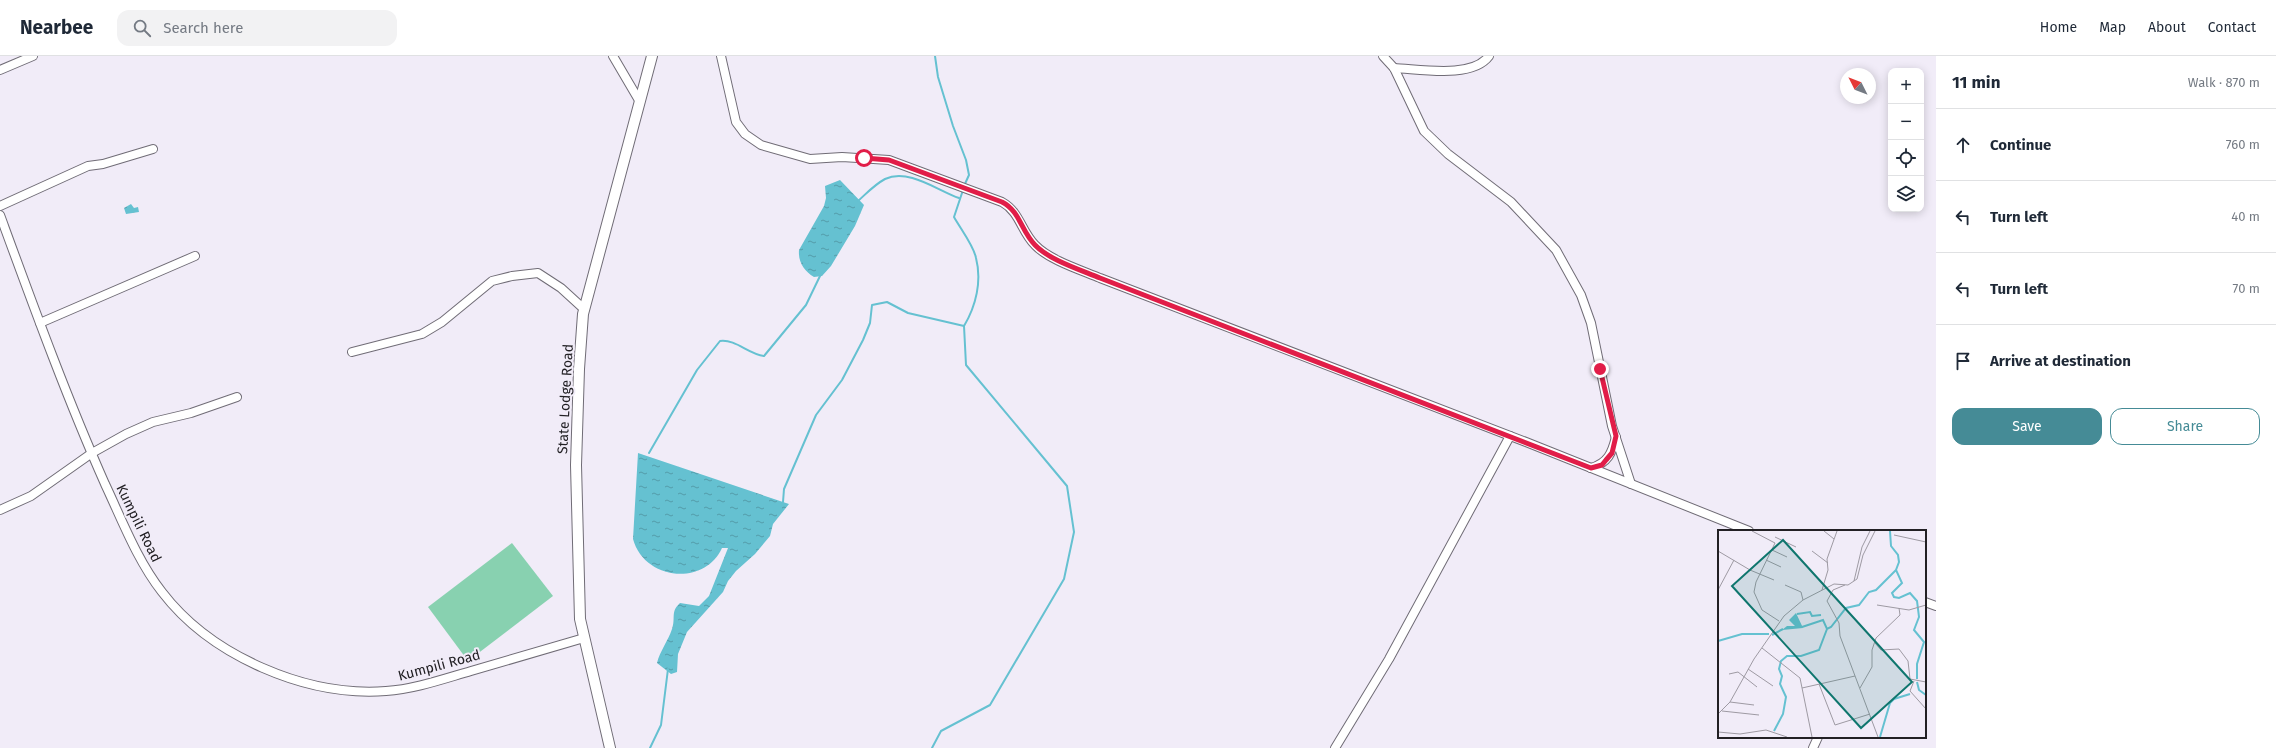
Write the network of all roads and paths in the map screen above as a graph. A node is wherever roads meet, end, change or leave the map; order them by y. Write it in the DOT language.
graph roads {
  1 [pos="33,56"];
  2 [pos="613,56"];
  3 [pos="652,56"];
  4 [pos="721,56"];
  5 [pos="1383,56"];
  6 [pos="1489,56"];
  7 [pos="1394,68"];
  8 [pos="0,70"];
  9 [pos="640,102"];
  10 [pos="154,149"];
  11 [pos="0,206"];
  12 [pos="0,215"];
  13 [pos="195,256"];
  14 [pos="584,309"];
  15 [pos="40,323"];
  16 [pos="352,352"];
  17 [pos="237,397"];
  18 [pos="1510,436"];
  19 [pos="1616,436"];
  20 [pos="92,453"];
  21 [pos="1591,468"];
  22 [pos="1631,484"];
  23 [pos="0,510"];
  24 [pos="1746,530"];
  25 [pos="1926,602"];
  26 [pos="1936,606"];
  27 [pos="584,638"];
  28 [pos="1818,738"];
  29 [pos="610,748"];
  30 [pos="1336,748"];
  31 [pos="1813,748"];
  1 -- 8 [label="street"];
  2 -- 9 [label="street"];
  3 -- 9 [label="street, State Lodge Road"];
  4 -- 18 [label="street"];
  5 -- 7 [label="street"];
  6 -- 7 [label="street"];
  7 -- 19 [label="street"];
  9 -- 14 [label="street, State Lodge Road"];
  10 -- 11 [label="street"];
  12 -- 15 [label="street, Kumpili Road"];
  13 -- 15 [label="street"];
  14 -- 16 [label="street"];
  14 -- 27 [label="street, State Lodge Road"];
  15 -- 20 [label="street, Kumpili Road"];
  17 -- 20 [label="street"];
  18 -- 21 [label="street"];
  18 -- 30 [label="street"];
  19 -- 21 [label="street"];
  19 -- 22 [label="street"];
  20 -- 23 [label="street"];
  20 -- 27 [label="street, Kumpili Road"];
  21 -- 22 [label="street"];
  22 -- 24 [label="street"];
  25 -- 26 [label="street"];
  27 -- 29 [label="street, State Lodge Road"];
  28 -- 31 [label="street"];
}
